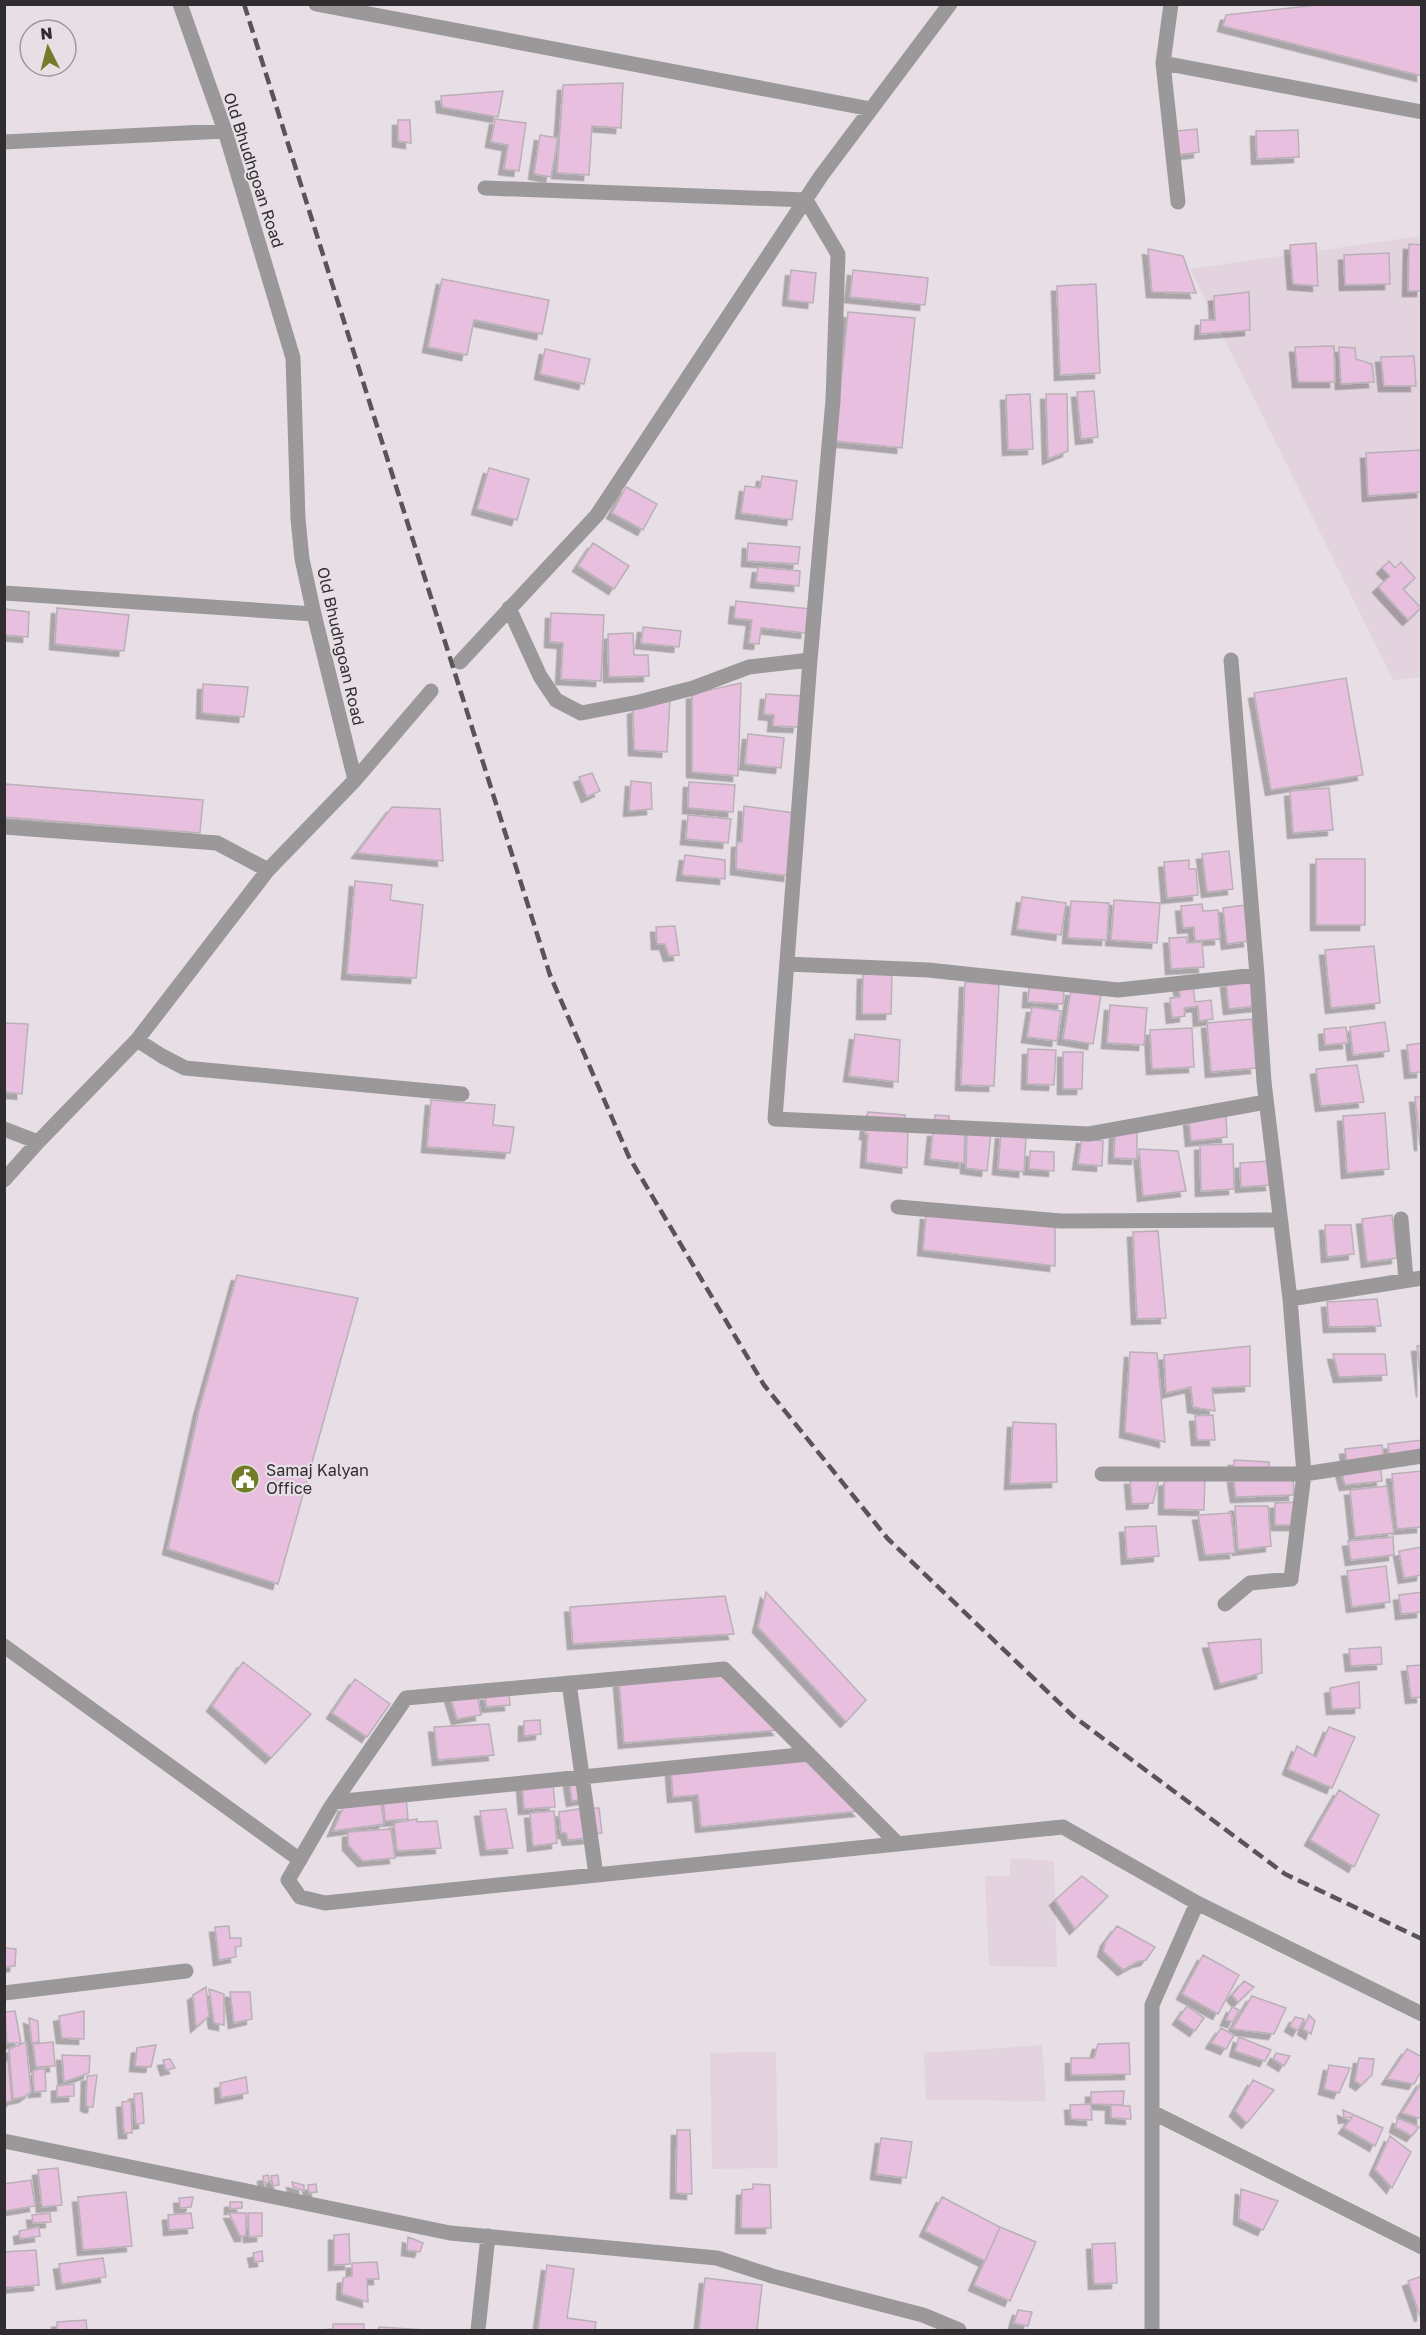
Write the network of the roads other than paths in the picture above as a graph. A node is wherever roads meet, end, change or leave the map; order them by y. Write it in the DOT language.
graph roads {
  1 [pos="180,4"];
  2 [pos="316,4"];
  3 [pos="950,4"];
  4 [pos="1171,4"];
  5 [pos="1163,63"];
  6 [pos="871,109"];
  7 [pos="1422,112"];
  8 [pos="225,131"];
  9 [pos="4,142"];
  10 [pos="485,188"];
  11 [pos="806,200"];
  12 [pos="1178,202"];
  13 [pos="4,593"];
  14 [pos="509,608"];
  15 [pos="314,614"];
  16 [pos="810,660"];
  17 [pos="1231,660"];
  18 [pos="460,662"];
  19 [pos="431,691"];
  20 [pos="355,780"];
  21 [pos="4,827"];
  22 [pos="268,870"];
  23 [pos="787,964"];
  24 [pos="1257,975"];
  25 [pos="136,1040"];
  26 [pos="462,1094"];
  27 [pos="1266,1102"];
  28 [pos="4,1129"];
  29 [pos="38,1142"];
  30 [pos="4,1180"];
  31 [pos="898,1208"];
  32 [pos="1401,1219"];
  33 [pos="1281,1220"];
  34 [pos="1414,1279"];
  35 [pos="1290,1299"];
  36 [pos="1422,1456"];
  37 [pos="1304,1473"];
  38 [pos="1102,1474"];
  39 [pos="1225,1604"];
  40 [pos="4,1646"];
  41 [pos="569,1683"];
  42 [pos="808,1754"];
  43 [pos="582,1777"];
  44 [pos="334,1802"];
  45 [pos="898,1844"];
  46 [pos="300,1860"];
  47 [pos="596,1875"];
  48 [pos="1197,1903"];
  49 [pos="186,1971"];
  50 [pos="4,1993"];
  51 [pos="1422,2014"];
  52 [pos="1152,2112"];
  53 [pos="4,2141"];
  54 [pos="488,2236"];
  55 [pos="1422,2247"];
  56 [pos="478,2331"];
  57 [pos="959,2331"];
  58 [pos="1152,2331"];
  1 -- 8 [label="street, Old Bhudhgoan Road"];
  2 -- 6 [label="street"];
  3 -- 6 [label="street"];
  4 -- 5 [label="street"];
  5 -- 7 [label="street"];
  5 -- 12 [label="street"];
  6 -- 11 [label="street"];
  8 -- 9 [label="street"];
  8 -- 15 [label="street, Old Bhudhgoan Road"];
  10 -- 11 [label="street"];
  11 -- 14 [label="street"];
  11 -- 16 [label="street"];
  13 -- 15 [label="street"];
  14 -- 16 [label="street"];
  14 -- 18 [label="street"];
  15 -- 20 [label="street, Old Bhudhgoan Road"];
  16 -- 23 [label="street"];
  17 -- 24 [label="street"];
  19 -- 20 [label="street"];
  20 -- 22 [label="street"];
  21 -- 22 [label="street"];
  22 -- 25 [label="street"];
  23 -- 24 [label="street"];
  23 -- 27 [label="street"];
  24 -- 27 [label="street"];
  25 -- 26 [label="street"];
  25 -- 29 [label="street"];
  27 -- 33 [label="street"];
  28 -- 29 [label="street"];
  29 -- 30 [label="street"];
  31 -- 33 [label="street"];
  32 -- 34 [label="street"];
  33 -- 35 [label="street"];
  34 -- 35 [label="street"];
  35 -- 37 [label="street"];
  36 -- 37 [label="street"];
  37 -- 38 [label="street"];
  37 -- 39 [label="street"];
  40 -- 46 [label="street"];
  41 -- 42 [label="street"];
  41 -- 43 [label="street"];
  41 -- 44 [label="street"];
  42 -- 43 [label="street"];
  42 -- 45 [label="street"];
  43 -- 44 [label="street"];
  43 -- 47 [label="street"];
  44 -- 46 [label="street"];
  45 -- 47 [label="street"];
  45 -- 48 [label="street"];
  46 -- 47 [label="street"];
  48 -- 51 [label="street"];
  48 -- 52 [label="street"];
  49 -- 50 [label="street"];
  52 -- 55 [label="street"];
  52 -- 58 [label="street"];
  53 -- 54 [label="street"];
  54 -- 56 [label="street"];
  54 -- 57 [label="street"];
}
